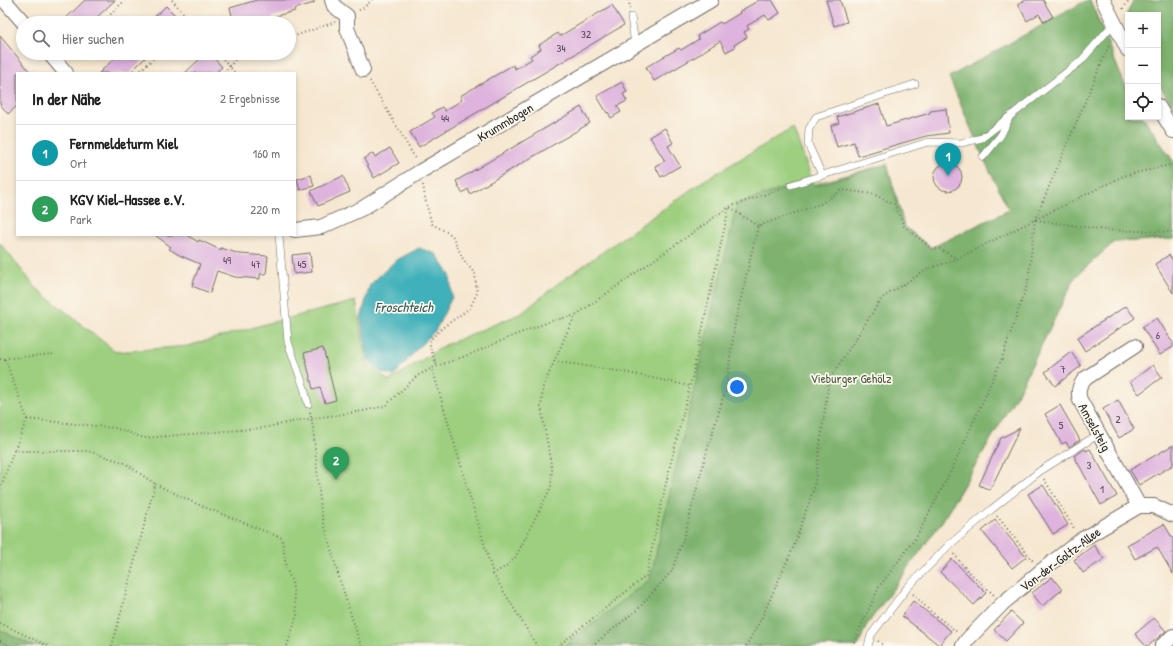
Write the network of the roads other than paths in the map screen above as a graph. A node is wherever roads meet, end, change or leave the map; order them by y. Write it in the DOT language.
graph roads {
  1 [pos="332,0"];
  2 [pos="711,0"];
  3 [pos="1103,0"];
  4 [pos="10,2"];
  5 [pos="19,16"];
  6 [pos="631,17"];
  7 [pos="1115,25"];
  8 [pos="635,44"];
  9 [pos="1127,48"];
  10 [pos="55,60"];
  11 [pos="363,70"];
  12 [pos="65,72"];
  13 [pos="915,84"];
  14 [pos="1161,111"];
  15 [pos="1009,118"];
  16 [pos="1173,131"];
  17 [pos="983,157"];
  18 [pos="822,175"];
  19 [pos="791,185"];
  20 [pos="296,230"];
  21 [pos="280,236"];
  22 [pos="1135,346"];
  23 [pos="308,404"];
  24 [pos="1099,434"];
  25 [pos="1139,506"];
  26 [pos="1173,515"];
  27 [pos="1173,636"];
  28 [pos="965,643"];
  29 [pos="868,646"];
  30 [pos="1162,646"];
  1 -- 11 [label="street"];
  2 -- 8 [label="street, Krummbogen"];
  3 -- 7 [label="street"];
  4 -- 5 [label="street"];
  6 -- 8 [label="lane"];
  7 -- 9 [label="street"];
  7 -- 15 [label="lane"];
  8 -- 20 [label="street, Krummbogen"];
  10 -- 12 [label="street"];
  13 -- 18 [label="lane"];
  14 -- 16 [label="street"];
  15 -- 17 [label="lane"];
  15 -- 18 [label="lane"];
  18 -- 19 [label="lane"];
  21 -- 23 [label="lane"];
  22 -- 24 [label="street, Amselsteig"];
  24 -- 25 [label="street, Amselsteig"];
  24 -- 29 [label="lane"];
  25 -- 26 [label="street"];
  25 -- 28 [label="street, Von-der-Goltz-Allee"];
  27 -- 30 [label="street"];
}
